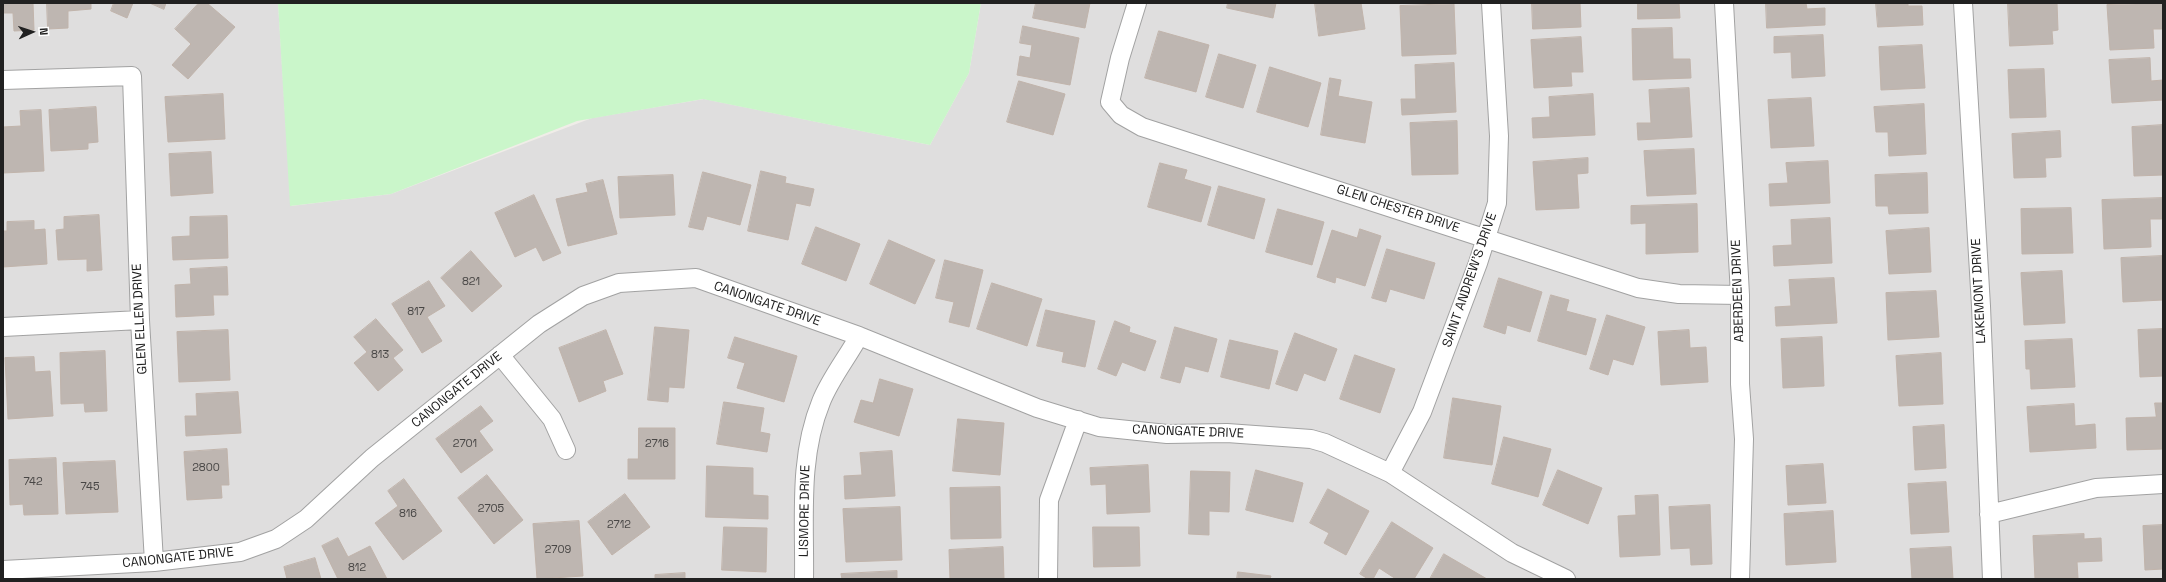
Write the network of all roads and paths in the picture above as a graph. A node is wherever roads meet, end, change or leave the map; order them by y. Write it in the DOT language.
graph roads {
  1 [pos="1137,3"];
  2 [pos="1491,3"];
  3 [pos="1724,3"];
  4 [pos="1963,3"];
  5 [pos="3,80"];
  6 [pos="1486,237"];
  7 [pos="1740,295"];
  8 [pos="140,320"];
  9 [pos="3,327"];
  10 [pos="859,336"];
  11 [pos="500,355"];
  12 [pos="1078,420"];
  13 [pos="566,450"];
  14 [pos="1390,473"];
  15 [pos="2163,484"];
  16 [pos="1989,514"];
  17 [pos="154,562"];
  18 [pos="3,570"];
  19 [pos="804,579"];
  20 [pos="1048,579"];
  21 [pos="1566,579"];
  22 [pos="1740,579"];
  23 [pos="1992,579"];
  1 -- 6 [label="street, GLEN CHESTER DRIVE"];
  2 -- 6 [label="street, SAINT ANDREW'S DRIVE"];
  3 -- 7 [label="street, ABERDEEN DRIVE"];
  4 -- 16 [label="street, LAKEMONT DRIVE"];
  5 -- 8 [label="street, GLEN ELLEN DRIVE"];
  6 -- 7 [label="street, GLEN CHESTER DRIVE"];
  6 -- 14 [label="street, SAINT ANDREW'S DRIVE"];
  7 -- 22 [label="street, ABERDEEN DRIVE"];
  8 -- 9 [label="street"];
  8 -- 17 [label="street, GLEN ELLEN DRIVE"];
  10 -- 11 [label="street, CANONGATE DRIVE"];
  10 -- 12 [label="street, CANONGATE DRIVE"];
  10 -- 19 [label="street, LISMORE DRIVE"];
  11 -- 13 [label="street"];
  11 -- 17 [label="street, CANONGATE DRIVE"];
  12 -- 14 [label="street, CANONGATE DRIVE"];
  12 -- 20 [label="street"];
  14 -- 21 [label="street, CANONGATE DRIVE"];
  15 -- 16 [label="street"];
  16 -- 23 [label="street, LAKEMONT DRIVE"];
  17 -- 18 [label="street, CANONGATE DRIVE"];
}
